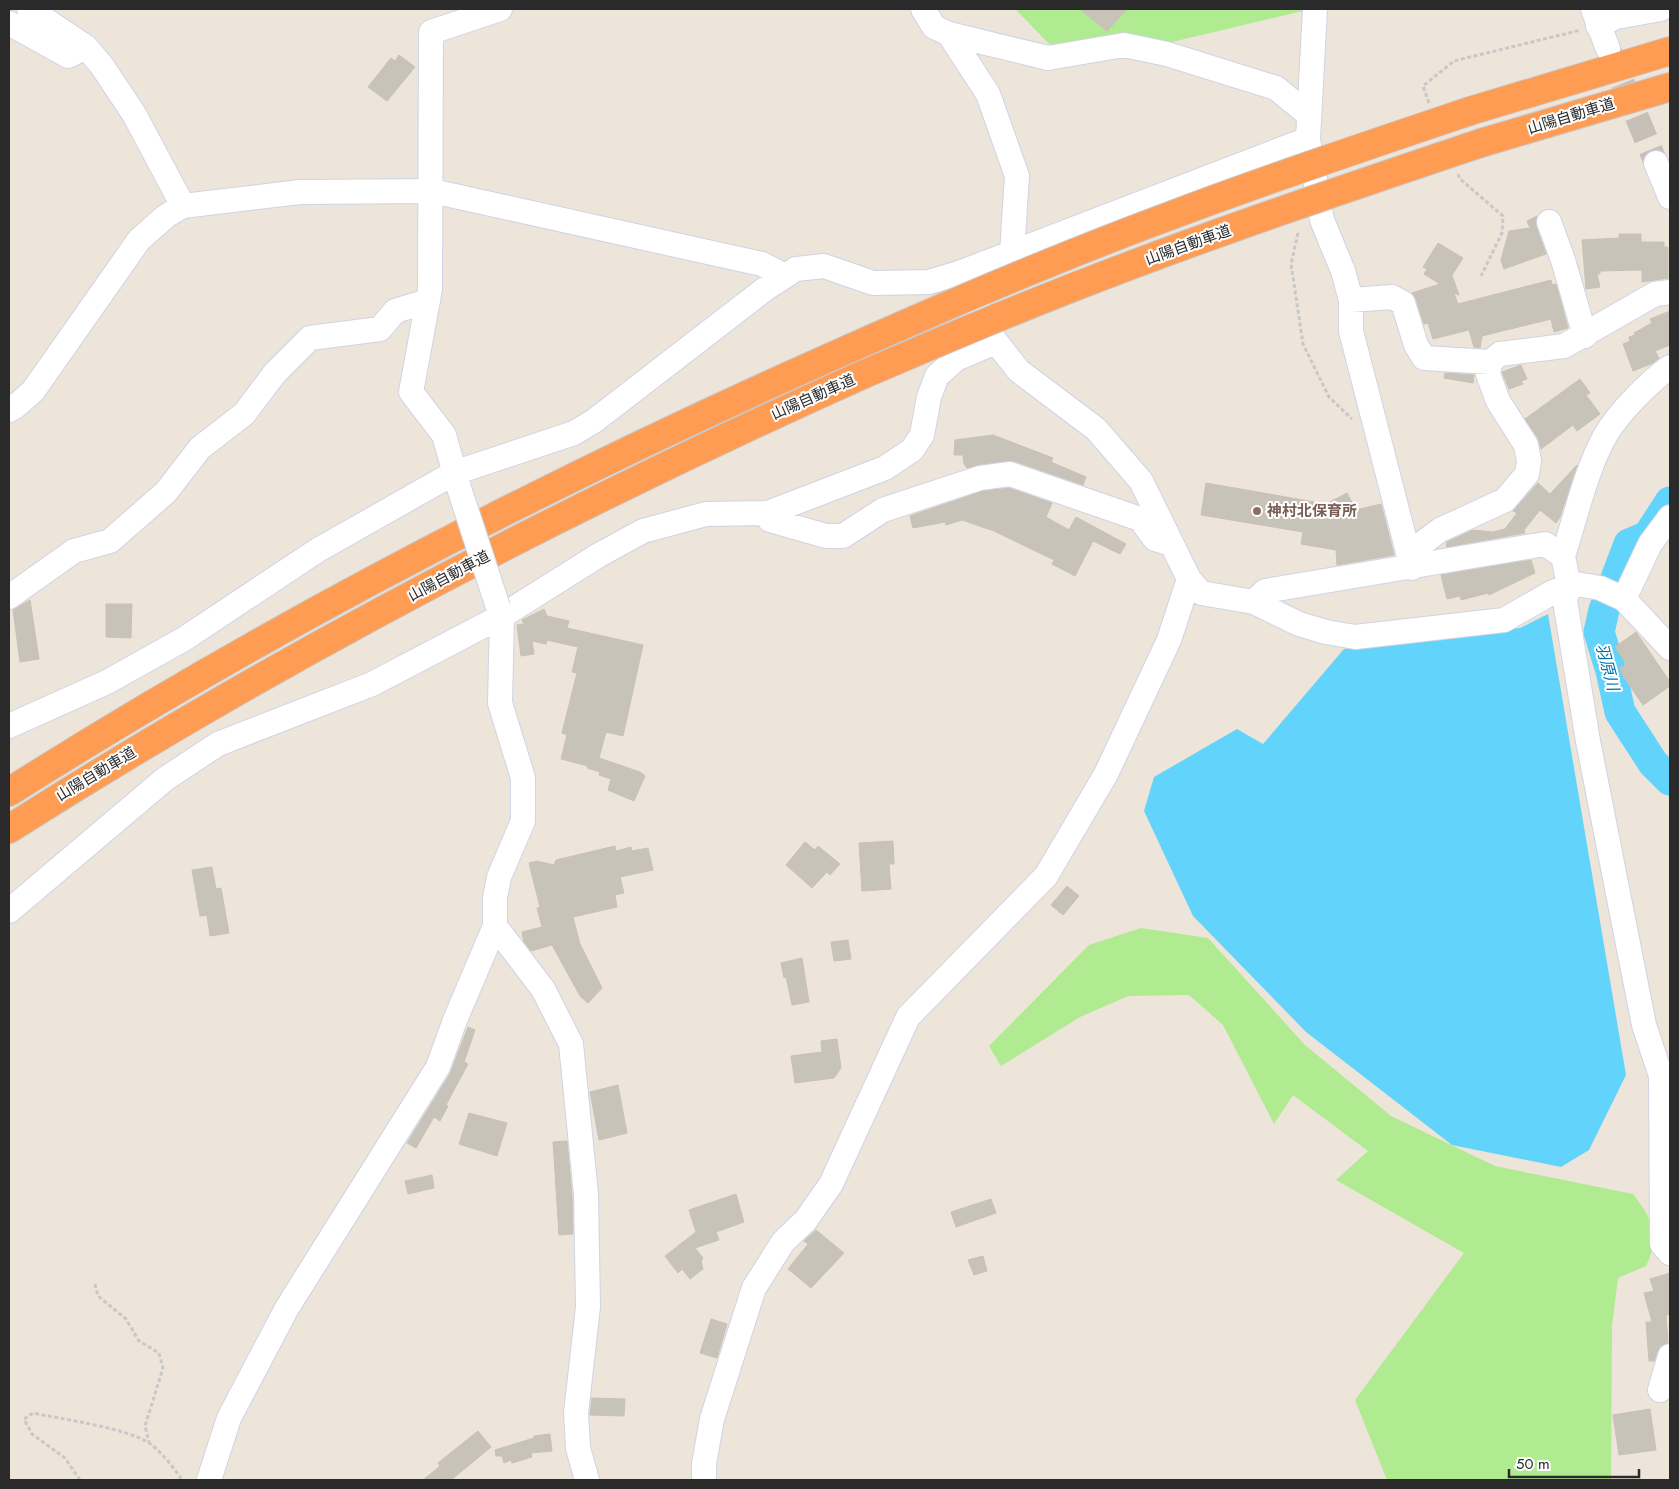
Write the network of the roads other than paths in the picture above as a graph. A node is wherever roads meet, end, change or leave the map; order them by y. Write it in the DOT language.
graph roads {
  1 [pos="29,9"];
  2 [pos="500,9"];
  3 [pos="923,9"];
  4 [pos="1314,9"];
  5 [pos="1661,9"];
  6 [pos="1596,17"];
  7 [pos="9,23"];
  8 [pos="949,34"];
  9 [pos="86,47"];
  10 [pos="1608,49"];
  11 [pos="1670,51"];
  12 [pos="1670,87"];
  13 [pos="1309,115"];
  14 [pos="1308,139"];
  15 [pos="1656,163"];
  16 [pos="432,192"];
  17 [pos="1670,197"];
  18 [pos="183,206"];
  19 [pos="1549,222"];
  20 [pos="1012,253"];
  21 [pos="959,273"];
  22 [pos="786,276"];
  23 [pos="1670,292"];
  24 [pos="1351,300"];
  25 [pos="428,301"];
  26 [pos="1585,336"];
  27 [pos="996,342"];
  28 [pos="1490,362"];
  29 [pos="1670,367"];
  30 [pos="9,410"];
  31 [pos="457,480"];
  32 [pos="768,513"];
  33 [pos="1670,517"];
  34 [pos="1172,544"];
  35 [pos="1563,556"];
  36 [pos="1410,561"];
  37 [pos="1189,579"];
  38 [pos="1569,586"];
  39 [pos="9,597"];
  40 [pos="1624,599"];
  41 [pos="1254,602"];
  42 [pos="500,612"];
  43 [pos="1670,648"];
  44 [pos="9,726"];
  45 [pos="9,792"];
  46 [pos="9,828"];
  47 [pos="9,911"];
  48 [pos="495,926"];
  49 [pos="1670,1253"];
  50 [pos="1670,1356"];
  51 [pos="1660,1390"];
  52 [pos="209,1480"];
  53 [pos="587,1480"];
  54 [pos="704,1480"];
  1 -- 9 [label="street"];
  2 -- 16 [label="street"];
  3 -- 8 [label="street"];
  4 -- 13 [label="street"];
  5 -- 6 [label="street"];
  6 -- 10 [label="street"];
  7 -- 9 [label="street"];
  8 -- 13 [label="street"];
  8 -- 20 [label="street"];
  9 -- 18 [label="street"];
  11 -- 45 [label="highway, 山陽自動車道, bridge"];
  12 -- 46 [label="highway, 山陽自動車道, bridge"];
  13 -- 14 [label="street"];
  14 -- 20 [label="street"];
  14 -- 24 [label="street"];
  15 -- 17 [label="street"];
  16 -- 18 [label="street"];
  16 -- 22 [label="street"];
  16 -- 25 [label="street"];
  18 -- 30 [label="street"];
  19 -- 26 [label="street"];
  20 -- 21 [label="street"];
  21 -- 22 [label="street"];
  21 -- 27 [label="street"];
  22 -- 31 [label="street"];
  23 -- 26 [label="street"];
  24 -- 28 [label="street"];
  24 -- 36 [label="street"];
  25 -- 31 [label="street"];
  25 -- 39 [label="street"];
  26 -- 28 [label="street"];
  27 -- 32 [label="street"];
  27 -- 34 [label="street"];
  28 -- 36 [label="street"];
  29 -- 35 [label="street"];
  31 -- 42 [label="street, bridge"];
  31 -- 44 [label="street"];
  32 -- 34 [label="street"];
  32 -- 42 [label="street"];
  33 -- 40 [label="street"];
  34 -- 37 [label="street"];
  35 -- 36 [label="street"];
  35 -- 38 [label="street"];
  36 -- 41 [label="street"];
  37 -- 41 [label="street"];
  37 -- 54 [label="street"];
  38 -- 40 [label="street"];
  38 -- 41 [label="street"];
  38 -- 49 [label="street"];
  40 -- 43 [label="street"];
  42 -- 47 [label="street"];
  42 -- 48 [label="street"];
  48 -- 52 [label="street"];
  48 -- 53 [label="street"];
  50 -- 51 [label="street"];
}
